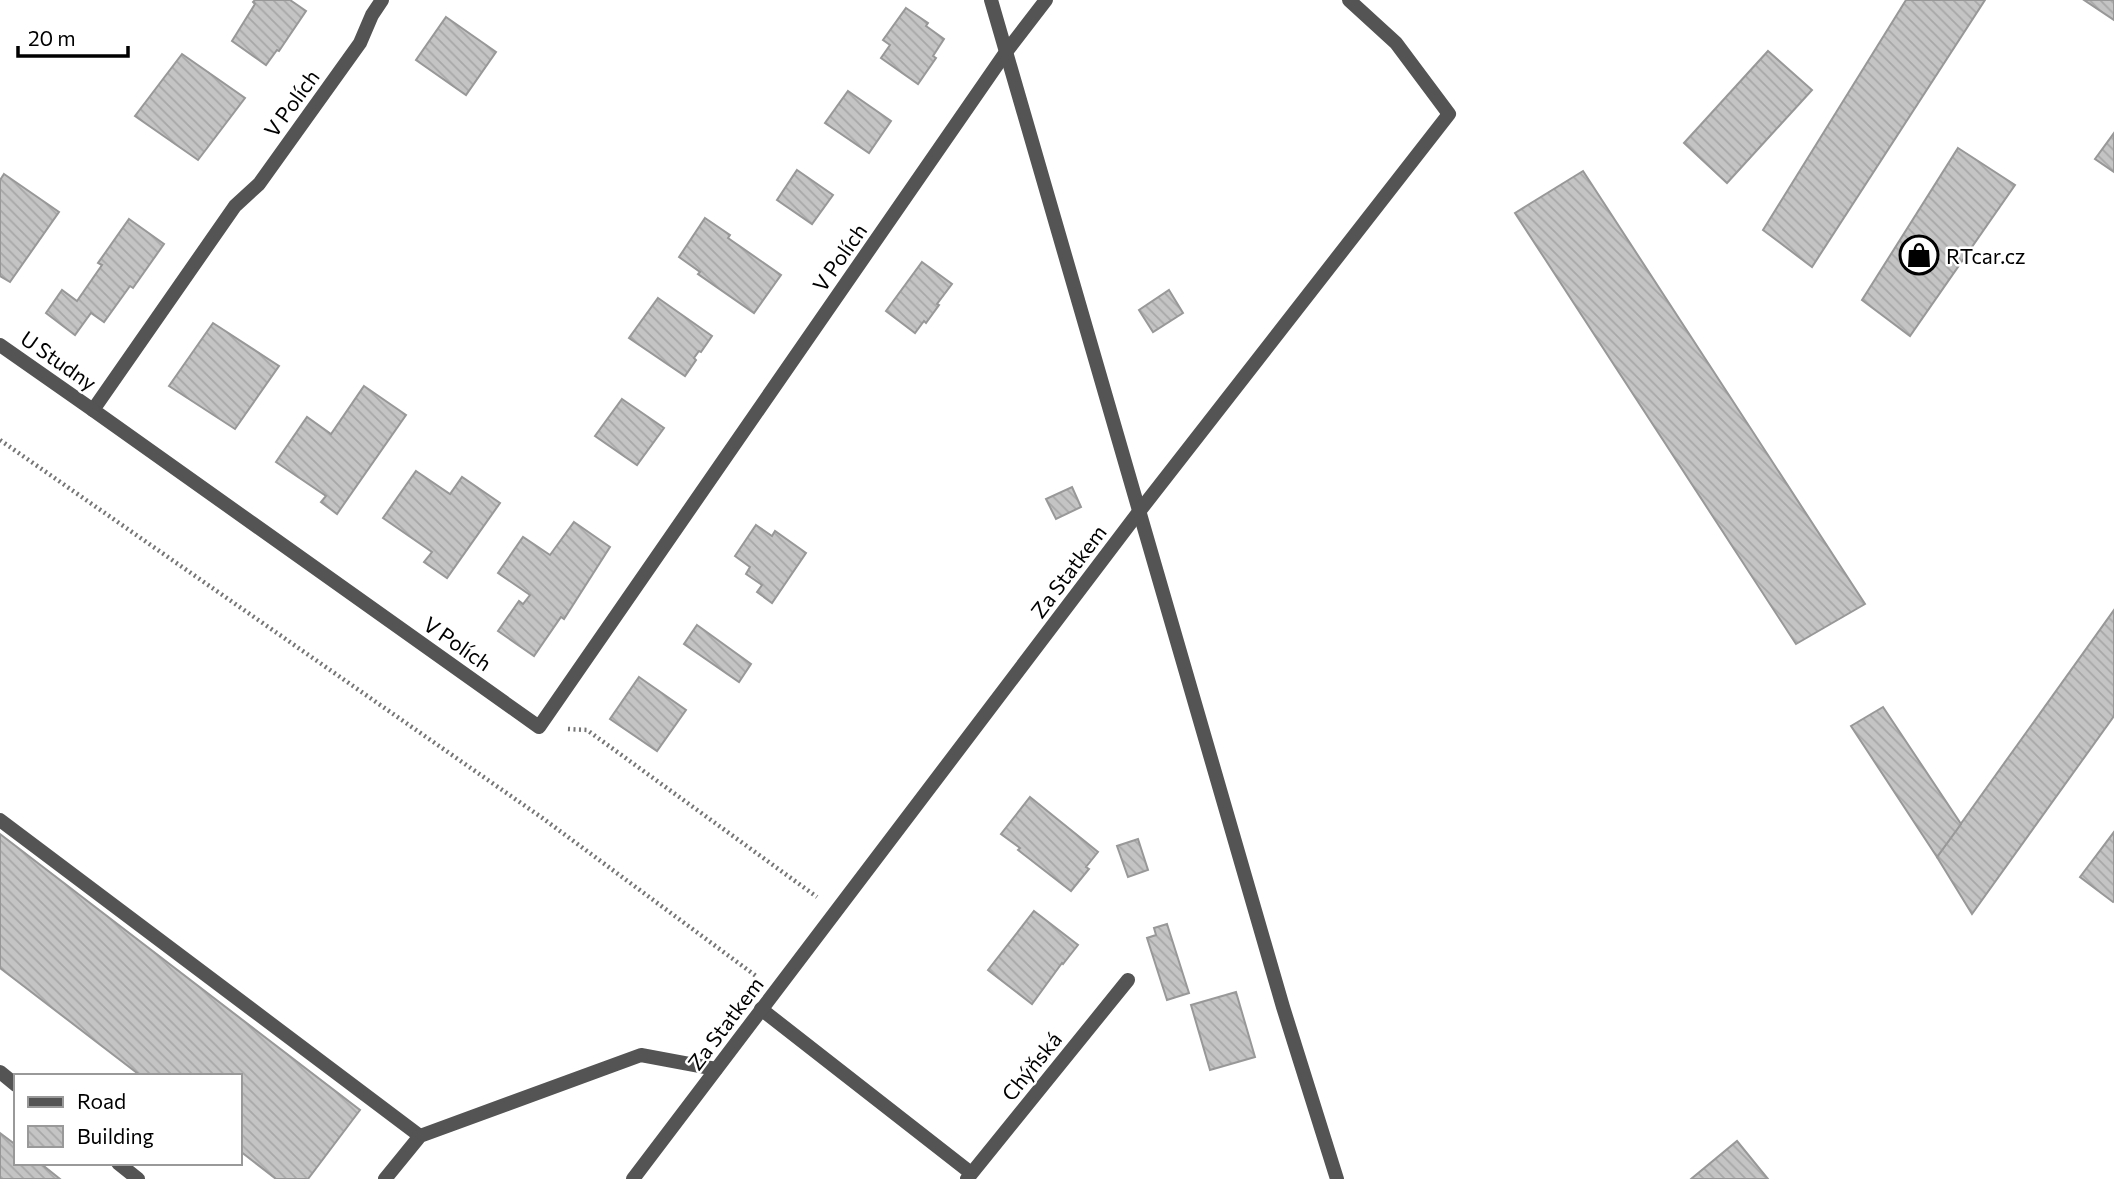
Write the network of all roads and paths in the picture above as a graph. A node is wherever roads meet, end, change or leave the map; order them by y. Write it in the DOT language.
graph roads {
  1 [pos="382,0"];
  2 [pos="991,0"];
  3 [pos="1046,0"];
  4 [pos="1349,0"];
  5 [pos="1006,52"];
  6 [pos="0,345"];
  7 [pos="93,410"];
  8 [pos="0,440"];
  9 [pos="1138,513"];
  10 [pos="539,727"];
  11 [pos="0,820"];
  12 [pos="837,912"];
  13 [pos="1128,980"];
  14 [pos="775,990"];
  15 [pos="761,1009"];
  16 [pos="716,1069"];
  17 [pos="420,1136"];
  18 [pos="120,1165"];
  19 [pos="969,1176"];
  20 [pos="138,1179"];
  21 [pos="385,1179"];
  22 [pos="633,1179"];
  23 [pos="1337,1179"];
  1 -- 7 [label="street, V Polích"];
  2 -- 5 [label="street"];
  3 -- 5 [label="street, V Polích"];
  4 -- 9 [label="street, Za Statkem"];
  5 -- 9 [label="street"];
  5 -- 10 [label="street, V Polích"];
  6 -- 7 [label="street, U Studny"];
  7 -- 10 [label="street, V Polích"];
  8 -- 14 [label="path"];
  9 -- 12 [label="street, Za Statkem"];
  9 -- 23 [label="street"];
  10 -- 12 [label="path"];
  11 -- 17 [label="street"];
  12 -- 14 [label="street, Za Statkem"];
  13 -- 19 [label="street, Chýňská"];
  14 -- 15 [label="street, Za Statkem"];
  15 -- 16 [label="street, Za Statkem"];
  15 -- 19 [label="street"];
  16 -- 17 [label="street"];
  16 -- 22 [label="street, Za Statkem"];
  17 -- 21 [label="street"];
  18 -- 20 [label="street"];
}
